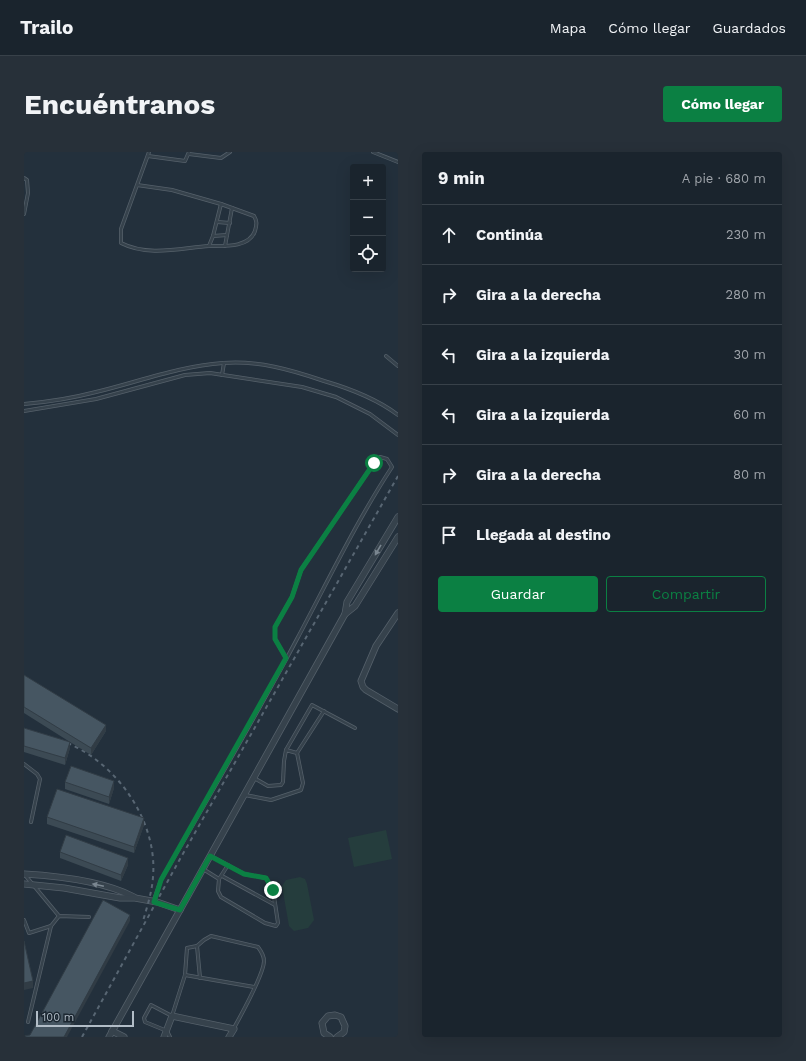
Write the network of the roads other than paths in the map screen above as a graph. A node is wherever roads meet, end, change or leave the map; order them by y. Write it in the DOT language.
graph roads {
  1 [pos="149,152"];
  2 [pos="230,152"];
  3 [pos="374,152"];
  4 [pos="189,153"];
  5 [pos="148,156"];
  6 [pos="398,162"];
  7 [pos="24,178"];
  8 [pos="137,185"];
  9 [pos="221,204"];
  10 [pos="232,208"];
  11 [pos="24,214"];
  12 [pos="217,222"];
  13 [pos="230,223"];
  14 [pos="227,235"];
  15 [pos="213,236"];
  16 [pos="209,246"];
  17 [pos="225,246"];
  18 [pos="386,356"];
  19 [pos="224,363"];
  20 [pos="398,366"];
  21 [pos="222,375"];
  22 [pos="24,404"];
  23 [pos="24,411"];
  24 [pos="398,415"];
  25 [pos="398,435"];
  26 [pos="398,517"];
  27 [pos="398,537"];
  28 [pos="398,613"];
  29 [pos="346,614"];
  30 [pos="286,658"];
  31 [pos="398,709"];
  32 [pos="324,711"];
  33 [pos="355,728"];
  34 [pos="286,750"];
  35 [pos="297,754"];
  36 [pos="24,764"];
  37 [pos="254,778"];
  38 [pos="244,795"];
  39 [pos="31,822"];
  40 [pos="210,856"];
  41 [pos="228,865"];
  42 [pos="203,869"];
  43 [pos="24,874"];
  44 [pos="222,876"];
  45 [pos="219,879"];
  46 [pos="24,884"];
  47 [pos="32,885"];
  48 [pos="135,898"];
  49 [pos="154,902"];
  50 [pos="275,905"];
  51 [pos="180,910"];
  52 [pos="59,916"];
  53 [pos="89,917"];
  54 [pos="24,920"];
  55 [pos="50,926"];
  56 [pos="197,946"];
  57 [pos="185,975"];
  58 [pos="200,978"];
  59 [pos="254,987"];
  60 [pos="172,1016"];
  61 [pos="28,1022"];
  62 [pos="234,1029"];
  63 [pos="112,1031"];
  64 [pos="166,1034"];
  65 [pos="322,1035"];
  66 [pos="342,1036"];
  67 [pos="109,1037"];
  68 [pos="124,1037"];
  69 [pos="170,1037"];
  70 [pos="229,1037"];
  71 [pos="330,1037"];
  1 -- 5 [label="lane"];
  2 -- 4 [label="lane"];
  3 -- 6 [label="lane"];
  4 -- 5 [label="lane"];
  5 -- 8 [label="lane"];
  7 -- 11 [label="lane"];
  8 -- 9 [label="lane"];
  8 -- 16 [label="lane"];
  9 -- 10 [label="lane"];
  9 -- 12 [label="lane"];
  10 -- 13 [label="lane"];
  10 -- 17 [label="lane"];
  12 -- 13 [label="lane"];
  12 -- 15 [label="lane"];
  13 -- 14 [label="lane"];
  14 -- 15 [label="lane"];
  14 -- 17 [label="lane"];
  15 -- 16 [label="lane"];
  16 -- 17 [label="lane"];
  18 -- 20 [label="lane"];
  19 -- 21 [label="lane"];
  19 -- 22 [label="lane"];
  19 -- 24 [label="lane"];
  21 -- 23 [label="lane"];
  21 -- 25 [label="lane"];
  26 -- 29 [label="street, one-way"];
  27 -- 29 [label="street"];
  28 -- 31 [label="street"];
  29 -- 37 [label="street"];
  30 -- 30 [label="lane"];
  30 -- 49 [label="lane"];
  32 -- 33 [label="lane"];
  32 -- 34 [label="lane"];
  32 -- 35 [label="lane"];
  34 -- 35 [label="lane"];
  34 -- 37 [label="lane"];
  35 -- 38 [label="lane"];
  36 -- 39 [label="lane"];
  37 -- 38 [label="street"];
  38 -- 40 [label="street"];
  40 -- 41 [label="lane"];
  40 -- 42 [label="street"];
  41 -- 44 [label="lane"];
  41 -- 50 [label="lane"];
  42 -- 45 [label="lane"];
  42 -- 51 [label="street"];
  43 -- 47 [label="lane"];
  48 -- 43 [label="street, one-way"];
  44 -- 45 [label="lane"];
  44 -- 50 [label="lane"];
  45 -- 50 [label="lane"];
  46 -- 47 [label="street"];
  47 -- 48 [label="street"];
  47 -- 52 [label="lane"];
  48 -- 49 [label="street"];
  49 -- 51 [label="street"];
  51 -- 63 [label="street"];
  52 -- 53 [label="lane"];
  52 -- 55 [label="lane"];
  54 -- 55 [label="lane"];
  55 -- 61 [label="lane"];
  56 -- 57 [label="lane"];
  56 -- 58 [label="lane"];
  56 -- 59 [label="lane"];
  57 -- 58 [label="lane"];
  57 -- 60 [label="lane"];
  58 -- 59 [label="lane"];
  59 -- 62 [label="lane"];
  60 -- 62 [label="street"];
  60 -- 64 [label="street"];
  60 -- 64 [label="lane"];
  62 -- 70 [label="street"];
  63 -- 67 [label="street"];
  63 -- 68 [label="street"];
  64 -- 69 [label="lane"];
  65 -- 66 [label="street"];
  65 -- 71 [label="street"];
}
